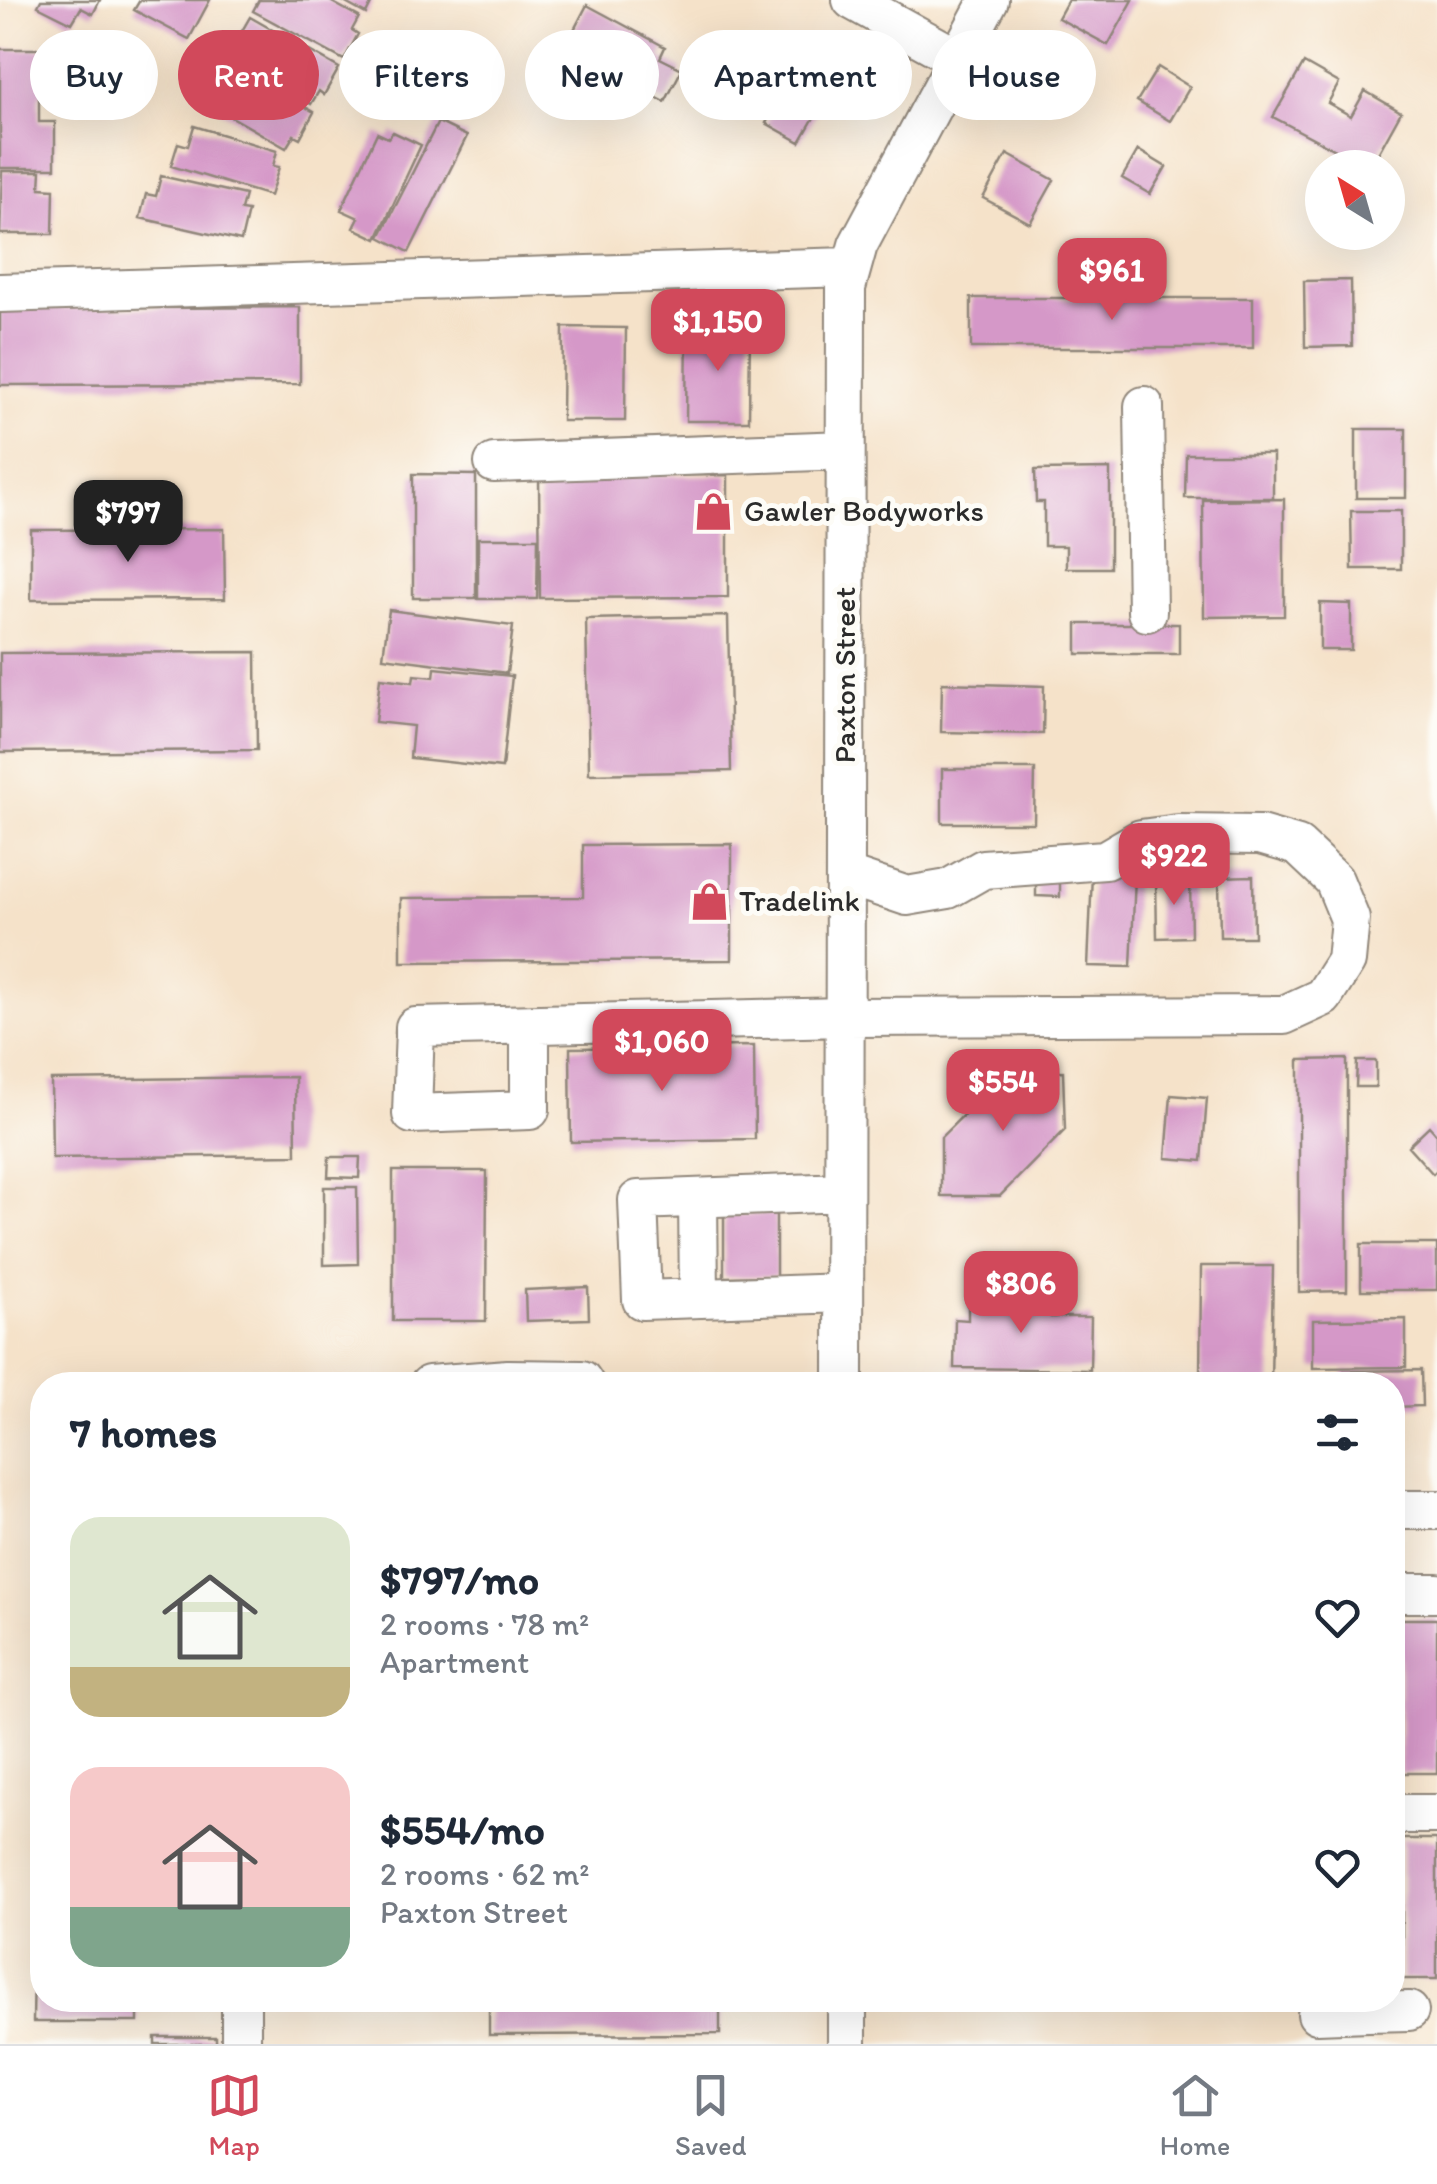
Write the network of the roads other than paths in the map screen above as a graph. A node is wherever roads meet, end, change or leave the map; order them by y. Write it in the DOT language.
graph roads {
  1 [pos="852,0"];
  2 [pos="989,0"];
  3 [pos="972,30"];
  4 [pos="932,44"];
  5 [pos="932,107"];
  6 [pos="850,267"];
  7 [pos="0,293"];
  8 [pos="1144,406"];
  9 [pos="845,450"];
  10 [pos="494,463"];
  11 [pos="1147,612"];
  12 [pos="845,874"];
  13 [pos="844,1018"];
  14 [pos="530,1025"];
  15 [pos="844,1192"];
  16 [pos="698,1198"];
  17 [pos="844,1293"];
  18 [pos="699,1298"];
  19 [pos="844,1372"];
  20 [pos="1405,1510"];
  21 [pos="1437,1510"];
  22 [pos="1405,1593"];
  23 [pos="1437,1593"];
  24 [pos="1405,1814"];
  25 [pos="1437,1814"];
  26 [pos="1405,2011"];
  27 [pos="241,2012"];
  28 [pos="847,2012"];
  29 [pos="1330,2012"];
  30 [pos="1409,2012"];
  31 [pos="1317,2014"];
  32 [pos="241,2044"];
  33 [pos="847,2044"];
  1 -- 4 [label="street"];
  2 -- 3 [label="street, Paxton Street"];
  5 -- 6 [label="street, Paxton Street"];
  6 -- 7 [label="street"];
  6 -- 9 [label="street, Paxton Street"];
  8 -- 11 [label="street"];
  9 -- 10 [label="street"];
  9 -- 12 [label="street, Paxton Street"];
  12 -- 13 [label="street, Paxton Street"];
  12 -- 13 [label="street"];
  13 -- 14 [label="street"];
  13 -- 15 [label="street, Paxton Street"];
  15 -- 16 [label="street"];
  15 -- 17 [label="street, Paxton Street"];
  16 -- 18 [label="street"];
  16 -- 18 [label="street"];
  17 -- 18 [label="street"];
  17 -- 19 [label="street, Paxton Street"];
  20 -- 21 [label="street"];
  22 -- 23 [label="street"];
  24 -- 25 [label="street"];
  26 -- 30 [label="street"];
  27 -- 32 [label="street"];
  28 -- 33 [label="street"];
  29 -- 31 [label="street"];
}
